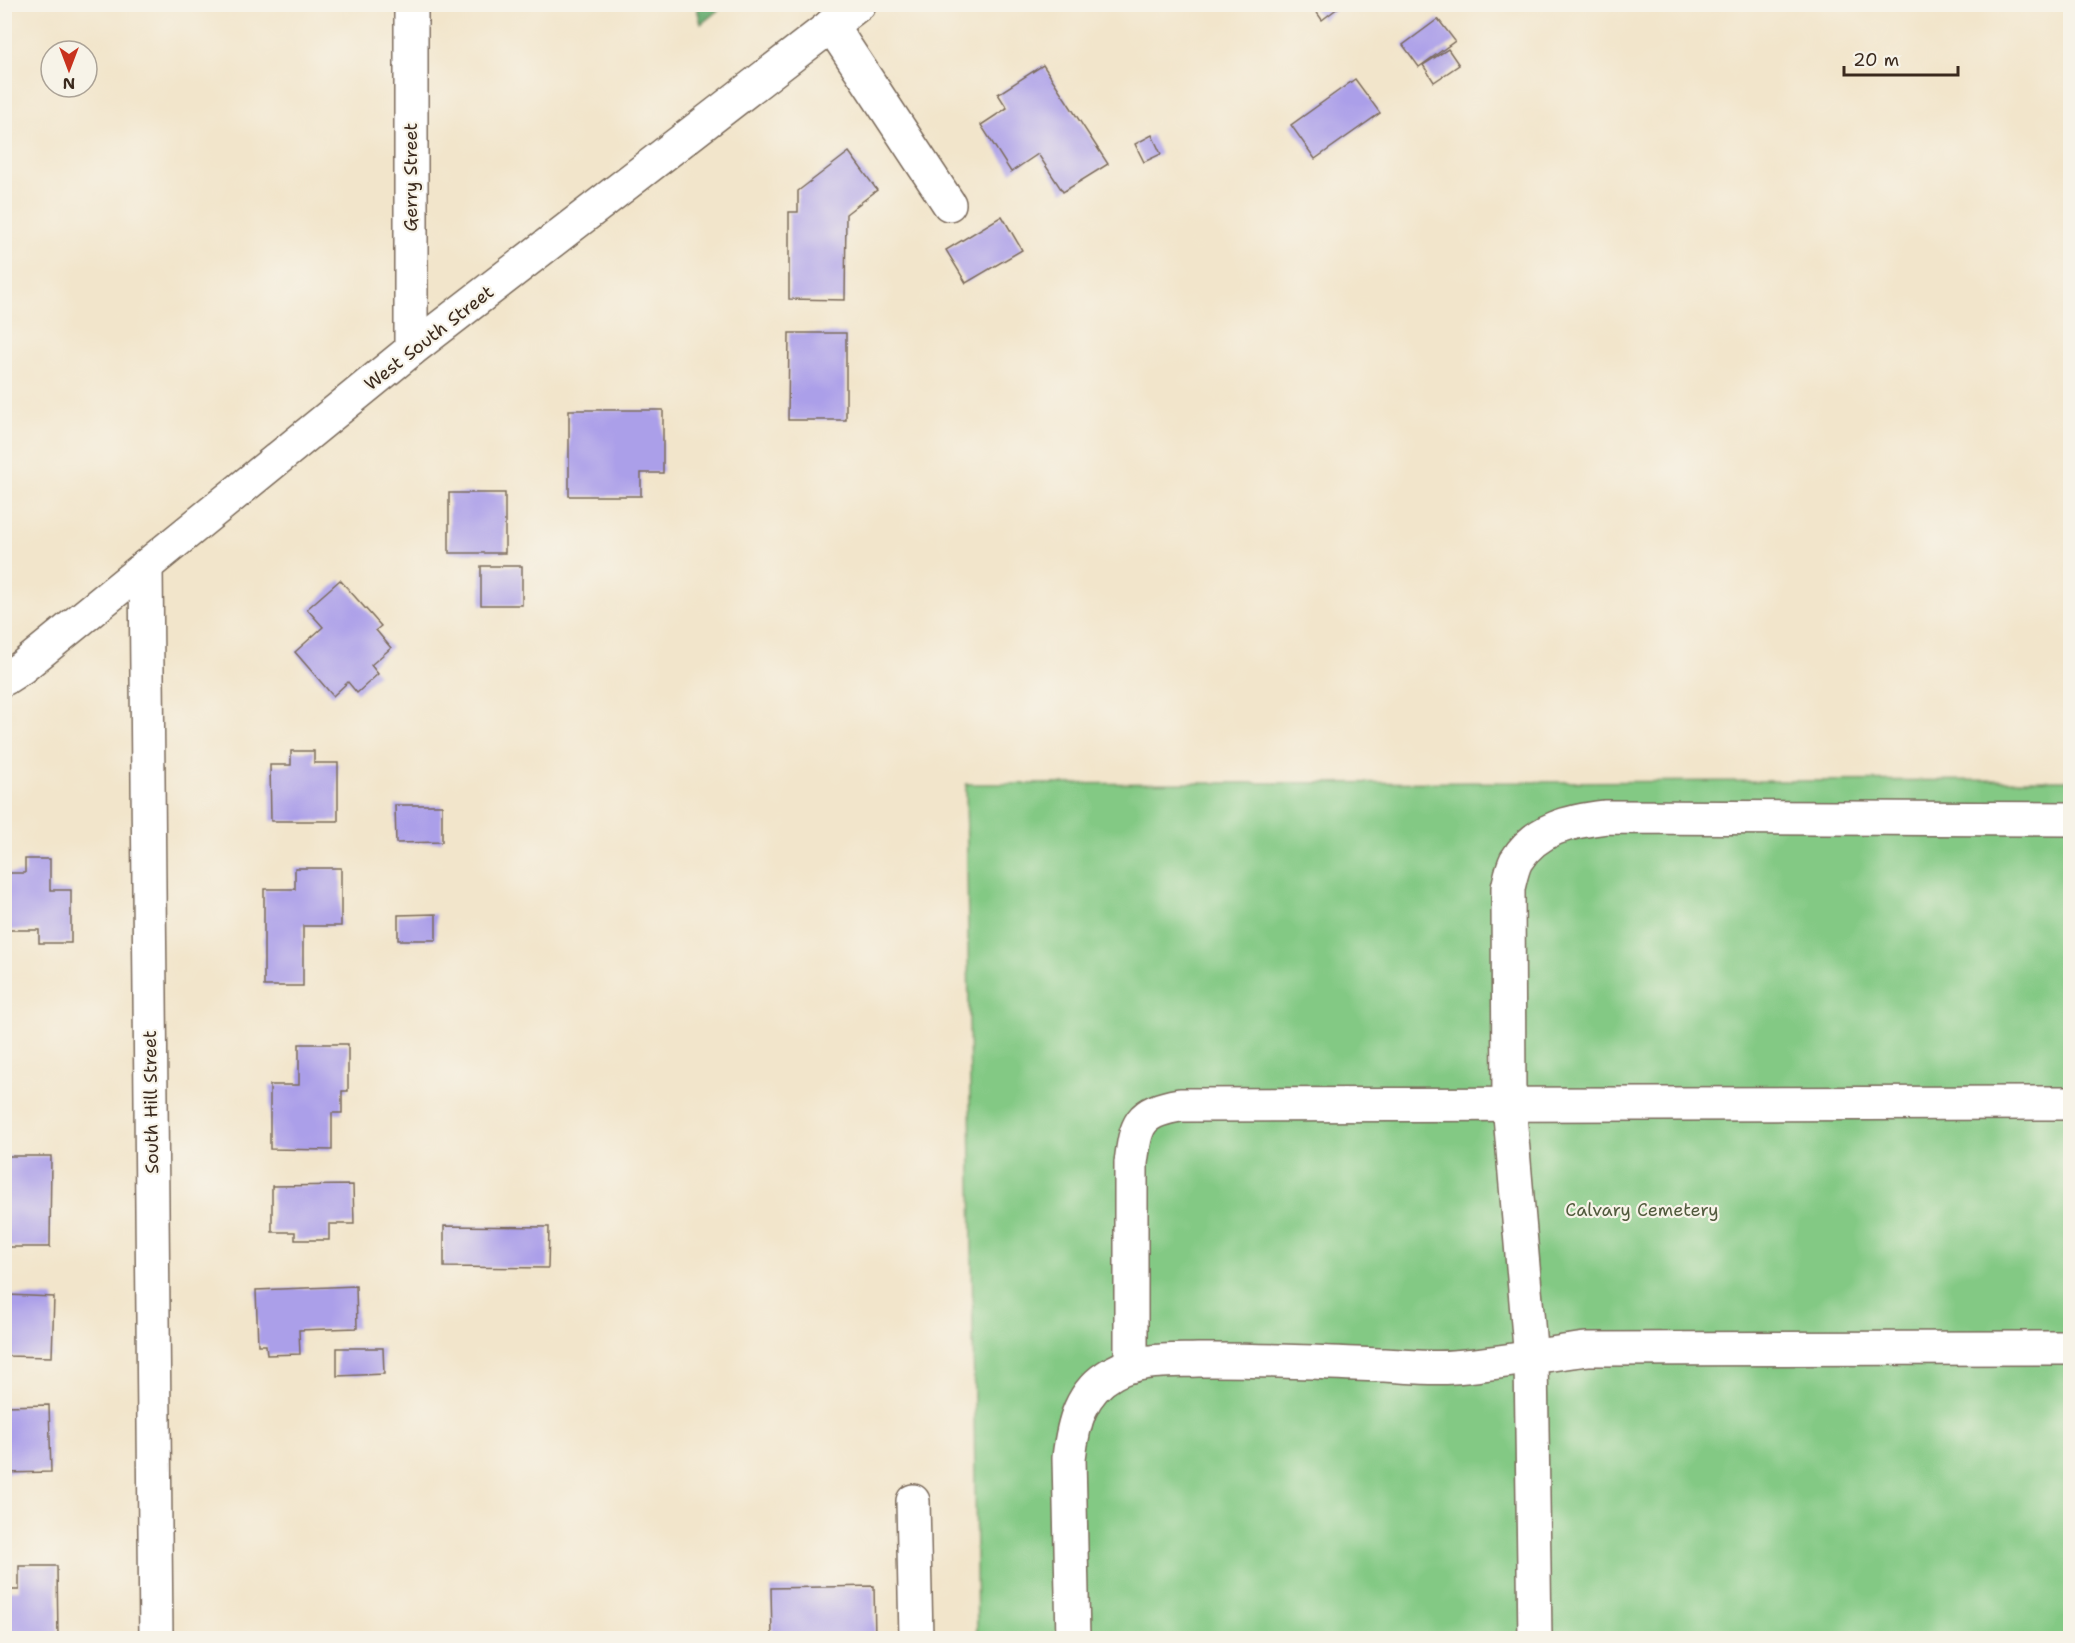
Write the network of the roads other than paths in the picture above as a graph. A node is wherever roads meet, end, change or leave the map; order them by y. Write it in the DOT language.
graph roads {
  1 [pos="411,4"];
  2 [pos="859,4"];
  3 [pos="831,25"];
  4 [pos="949,204"];
  5 [pos="411,350"];
  6 [pos="146,566"];
  7 [pos="4,678"];
  8 [pos="2070,819"];
  9 [pos="1509,1104"];
  10 [pos="2070,1104"];
  11 [pos="2070,1348"];
  12 [pos="1531,1359"];
  13 [pos="1131,1366"];
  14 [pos="913,1501"];
  15 [pos="156,1638"];
  16 [pos="916,1638"];
  17 [pos="1073,1638"];
  18 [pos="1535,1638"];
  1 -- 5 [label="street, Gerry Street"];
  2 -- 3 [label="street, West South Street"];
  3 -- 4 [label="street"];
  3 -- 5 [label="street, West South Street"];
  5 -- 6 [label="street, West South Street"];
  6 -- 7 [label="street, West South Street"];
  6 -- 15 [label="street, South Hill Street"];
  8 -- 9 [label="street"];
  9 -- 10 [label="street"];
  9 -- 12 [label="street"];
  9 -- 13 [label="street"];
  11 -- 12 [label="street"];
  12 -- 13 [label="street"];
  12 -- 18 [label="street"];
  13 -- 17 [label="street"];
  14 -- 16 [label="street"];
}
